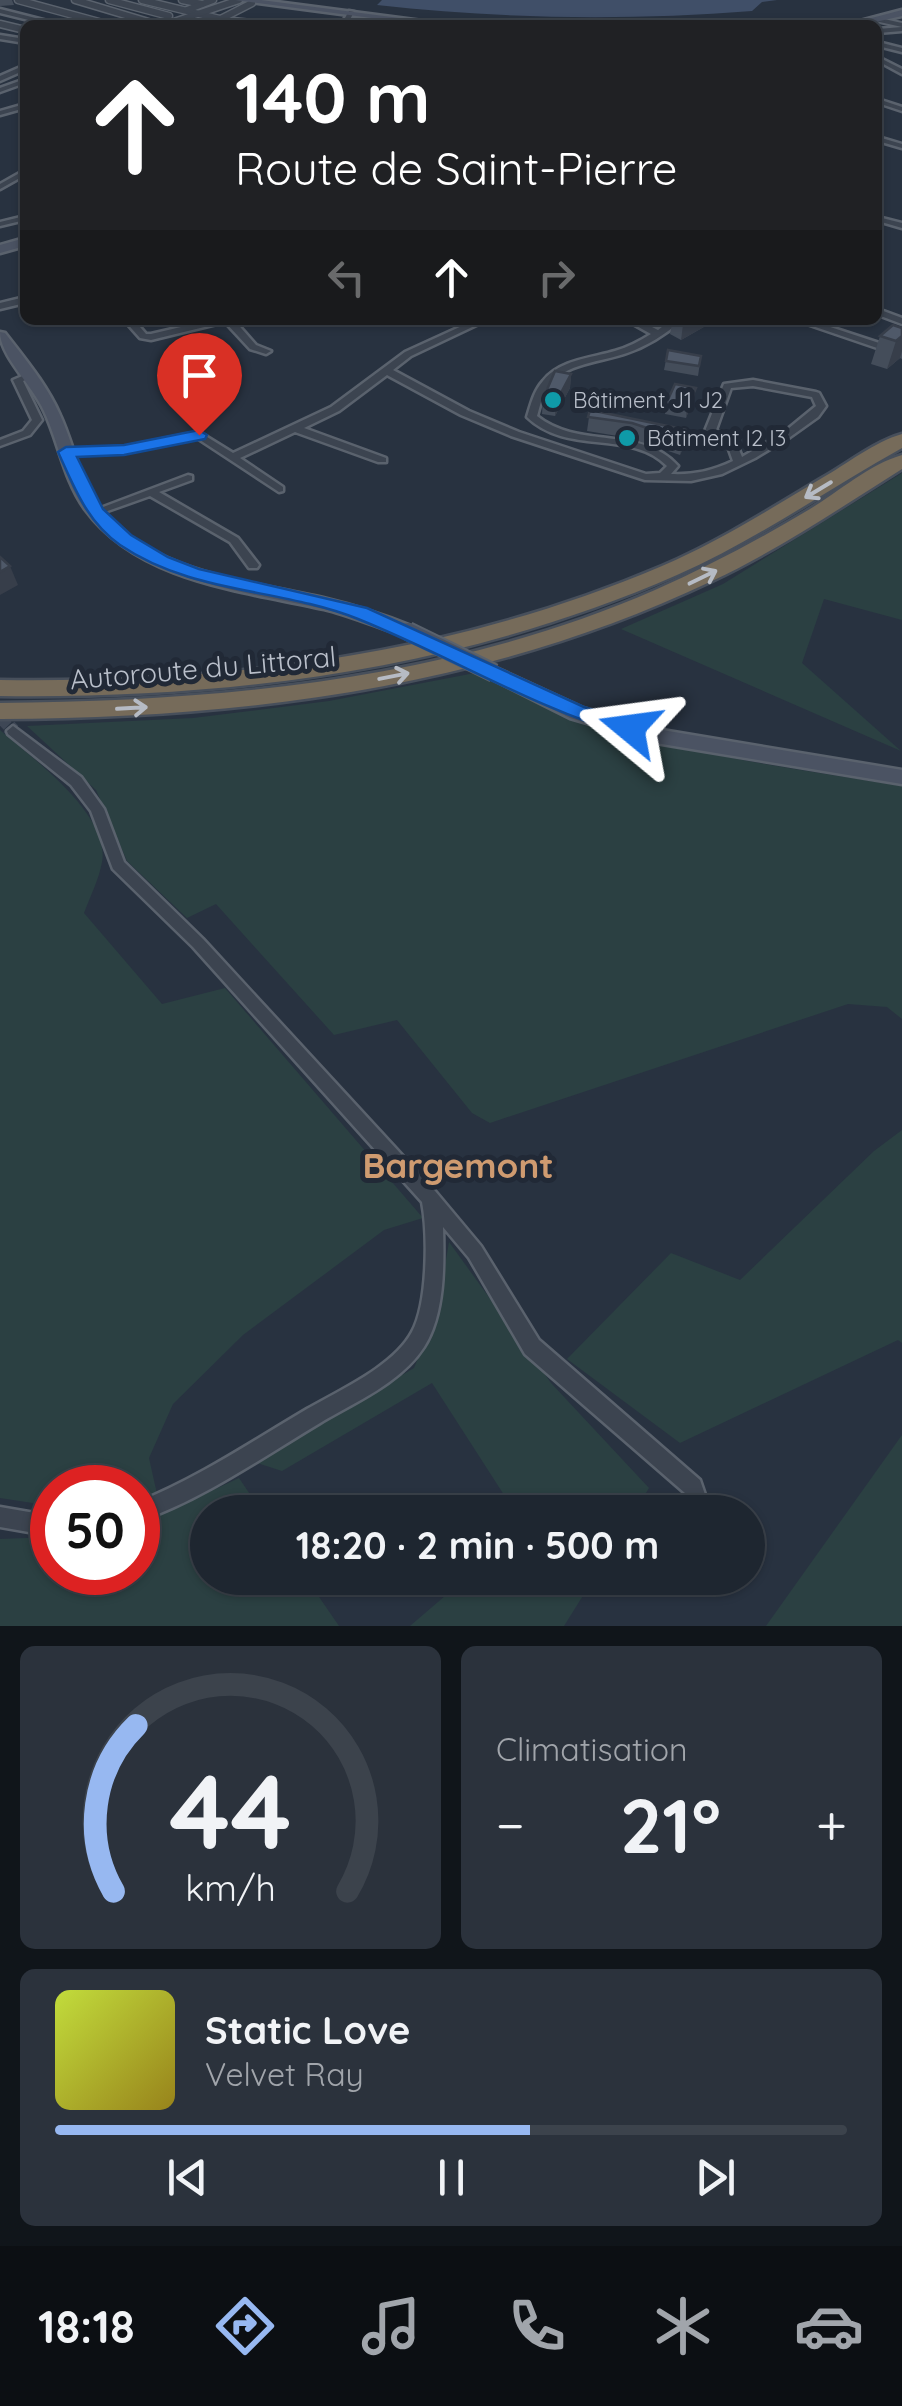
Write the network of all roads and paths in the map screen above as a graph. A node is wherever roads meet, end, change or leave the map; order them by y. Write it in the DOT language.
graph roads {
  1 [pos="18,0"];
  2 [pos="75,0"];
  3 [pos="109,0"];
  4 [pos="142,0"];
  5 [pos="182,0"];
  6 [pos="213,0"];
  7 [pos="239,0"];
  8 [pos="252,2"];
  9 [pos="202,4"];
  10 [pos="186,10"];
  11 [pos="0,11"];
  12 [pos="351,12"];
  13 [pos="202,14"];
  14 [pos="169,16"];
  15 [pos="37,20"];
  16 [pos="92,20"];
  17 [pos="137,20"];
  18 [pos="159,20"];
  19 [pos="182,20"];
  20 [pos="224,20"];
  21 [pos="347,20"];
  22 [pos="411,20"];
  23 [pos="133,325"];
  24 [pos="175,325"];
  25 [pos="231,325"];
  26 [pos="472,325"];
  27 [pos="640,325"];
  28 [pos="671,325"];
  29 [pos="815,325"];
  30 [pos="658,334"];
  31 [pos="902,334"];
  32 [pos="0,336"];
  33 [pos="266,351"];
  34 [pos="386,370"];
  35 [pos="30,376"];
  36 [pos="296,428"];
  37 [pos="902,440"];
  38 [pos="0,443"];
  39 [pos="66,452"];
  40 [pos="236,456"];
  41 [pos="382,460"];
  42 [pos="902,461"];
  43 [pos="740,462"];
  44 [pos="665,472"];
  45 [pos="188,478"];
  46 [pos="279,488"];
  47 [pos="151,492"];
  48 [pos="95,512"];
  49 [pos="253,565"];
  50 [pos="4,703"];
  51 [pos="902,776"];
  52 [pos="429,1198"];
  53 [pos="696,1495"];
  54 [pos="160,1504"];
  55 [pos="0,1517"];
  56 [pos="30,1522"];
  1 -- 16 [label="street"];
  2 -- 17 [label="street"];
  3 -- 14 [label="street"];
  4 -- 10 [label="street"];
  5 -- 9 [label="street"];
  6 -- 9 [label="street"];
  7 -- 8 [label="main road"];
  7 -- 13 [label="street"];
  8 -- 12 [label="main road"];
  8 -- 20 [label="street"];
  9 -- 10 [label="street"];
  10 -- 13 [label="street"];
  10 -- 14 [label="street"];
  11 -- 15 [label="street"];
  12 -- 21 [label="street"];
  12 -- 22 [label="main road"];
  13 -- 19 [label="street"];
  13 -- 20 [label="street"];
  14 -- 18 [label="street"];
  23 -- 24 [label="street"];
  25 -- 33 [label="street"];
  26 -- 34 [label="street"];
  27 -- 30 [label="street"];
  28 -- 30 [label="street"];
  29 -- 31 [label="street"];
  30 -- 44 [label="street"];
  32 -- 35 [label="main road"];
  34 -- 36 [label="street"];
  34 -- 44 [label="street"];
  35 -- 38 [label="street"];
  35 -- 39 [label="main road"];
  36 -- 40 [label="street"];
  36 -- 41 [label="street"];
  37 -- 50 [label="highway, Autoroute du Littoral, one-way"];
  39 -- 40 [label="street"];
  39 -- 48 [label="main road"];
  40 -- 46 [label="street"];
  50 -- 42 [label="highway, Autoroute du Littoral, one-way"];
  43 -- 43 [label="street"];
  43 -- 44 [label="street"];
  45 -- 47 [label="street"];
  47 -- 48 [label="street"];
  47 -- 49 [label="street"];
  48 -- 51 [label="main road, bridge"];
  50 -- 52 [label="street"];
  52 -- 53 [label="street"];
  52 -- 54 [label="street"];
  55 -- 56 [label="street"];
}
